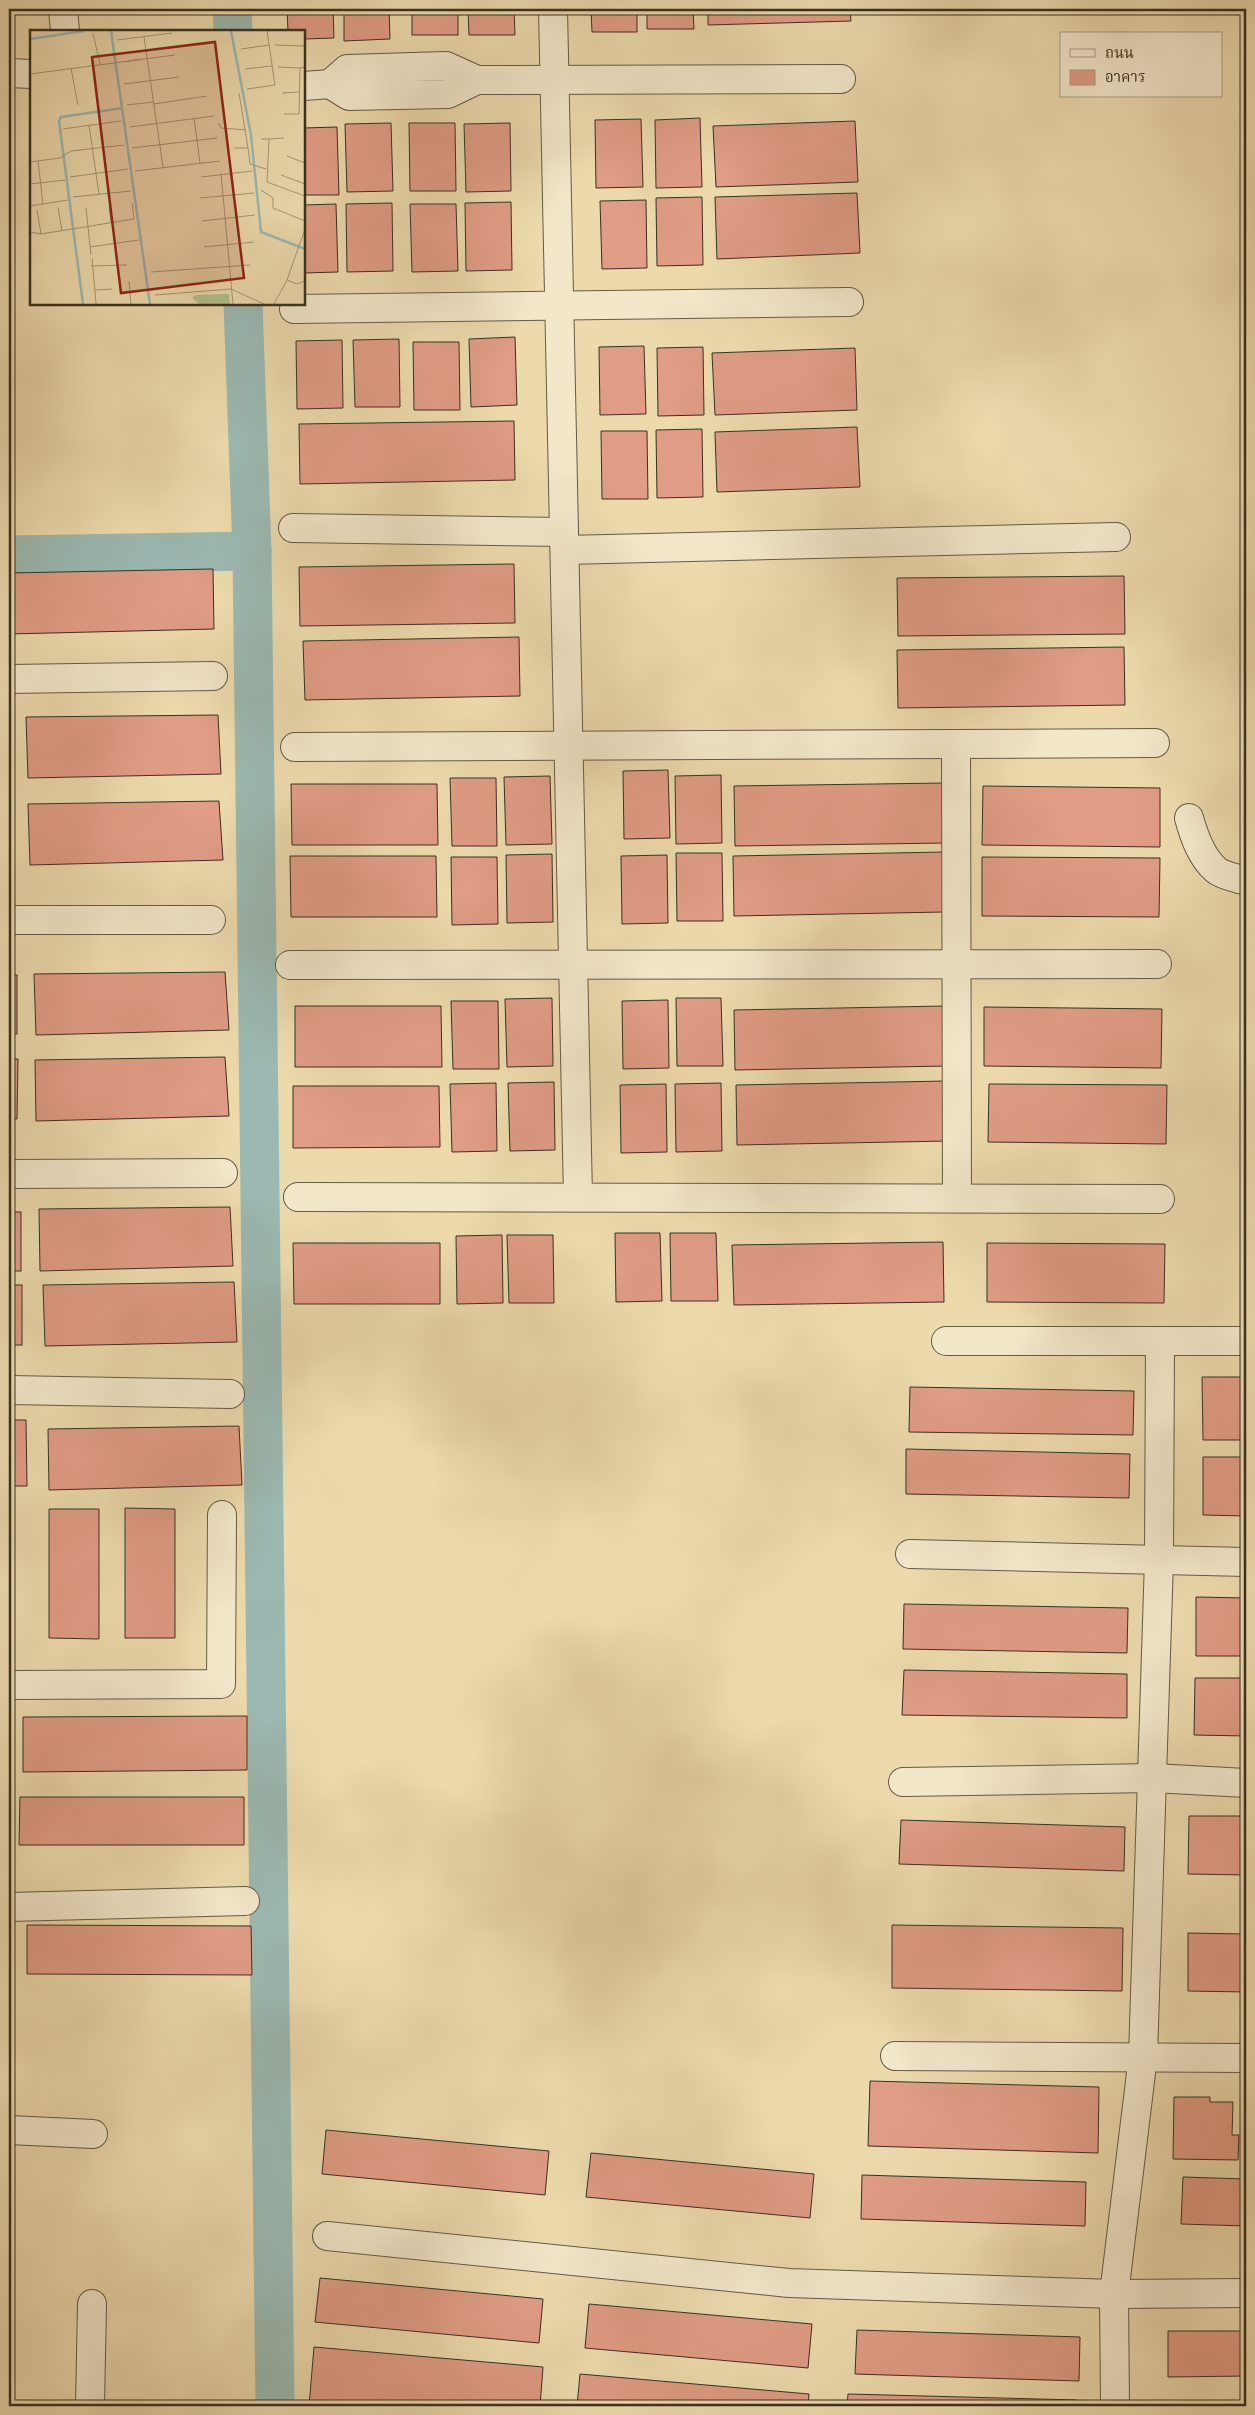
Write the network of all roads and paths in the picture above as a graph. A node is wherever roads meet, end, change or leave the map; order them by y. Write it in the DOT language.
graph roads {
  1 [pos="63,9"];
  2 [pos="553,9"];
  3 [pos="65,30"];
  4 [pos="9,74"];
  5 [pos="30,74"];
  6 [pos="841,79"];
  7 [pos="555,80"];
  8 [pos="317,85"];
  9 [pos="849,302"];
  10 [pos="559,305"];
  11 [pos="294,309"];
  12 [pos="294,528"];
  13 [pos="1116,537"];
  14 [pos="564,541"];
  15 [pos="213,676"];
  16 [pos="9,678"];
  17 [pos="1155,743"];
  18 [pos="956,744"];
  19 [pos="569,746"];
  20 [pos="295,747"];
  21 [pos="1189,818"];
  22 [pos="1246,882"];
  23 [pos="9,920"];
  24 [pos="211,920"];
  25 [pos="956,964"];
  26 [pos="1157,964"];
  27 [pos="290,965"];
  28 [pos="573,965"];
  29 [pos="223,1173"];
  30 [pos="9,1174"];
  31 [pos="298,1196"];
  32 [pos="578,1197"];
  33 [pos="957,1198"];
  34 [pos="1160,1199"];
  35 [pos="1160,1341"];
  36 [pos="1246,1341"];
  37 [pos="946,1342"];
  38 [pos="9,1390"];
  39 [pos="230,1394"];
  40 [pos="222,1514"];
  41 [pos="910,1554"];
  42 [pos="1159,1560"];
  43 [pos="1246,1562"];
  44 [pos="9,1685"];
  45 [pos="1153,1778"];
  46 [pos="903,1782"];
  47 [pos="1246,1783"];
  48 [pos="245,1902"];
  49 [pos="9,1907"];
  50 [pos="895,2056"];
  51 [pos="1143,2057"];
  52 [pos="1246,2058"];
  53 [pos="9,2130"];
  54 [pos="93,2134"];
  55 [pos="326,2236"];
  56 [pos="1114,2294"];
  57 [pos="1246,2294"];
  58 [pos="92,2304"];
  59 [pos="90,2406"];
  60 [pos="1115,2406"];
  1 -- 3 [label="street"];
  2 -- 7 [label="street"];
  4 -- 5 [label="street"];
  6 -- 7 [label="street"];
  7 -- 8 [label="street"];
  7 -- 10 [label="street"];
  9 -- 10 [label="street"];
  10 -- 11 [label="street"];
  10 -- 14 [label="street"];
  12 -- 14 [label="street"];
  13 -- 14 [label="street"];
  14 -- 19 [label="street"];
  15 -- 16 [label="street"];
  17 -- 18 [label="street"];
  18 -- 19 [label="street"];
  18 -- 25 [label="street"];
  19 -- 20 [label="street"];
  19 -- 28 [label="street"];
  21 -- 22 [label="street"];
  23 -- 24 [label="street"];
  25 -- 26 [label="street"];
  25 -- 28 [label="street"];
  25 -- 33 [label="street"];
  27 -- 28 [label="street"];
  28 -- 32 [label="street"];
  29 -- 30 [label="street"];
  31 -- 32 [label="street"];
  32 -- 33 [label="street"];
  33 -- 34 [label="street"];
  35 -- 36 [label="street"];
  35 -- 37 [label="street"];
  35 -- 42 [label="street"];
  38 -- 39 [label="street"];
  40 -- 44 [label="street"];
  41 -- 42 [label="street"];
  42 -- 43 [label="street"];
  42 -- 45 [label="street"];
  45 -- 46 [label="street"];
  45 -- 47 [label="street"];
  45 -- 51 [label="street"];
  48 -- 49 [label="street"];
  50 -- 51 [label="street"];
  51 -- 52 [label="street"];
  51 -- 56 [label="street"];
  53 -- 54 [label="street"];
  55 -- 56 [label="street"];
  56 -- 57 [label="street"];
  56 -- 60 [label="street"];
  58 -- 59 [label="street"];
}
